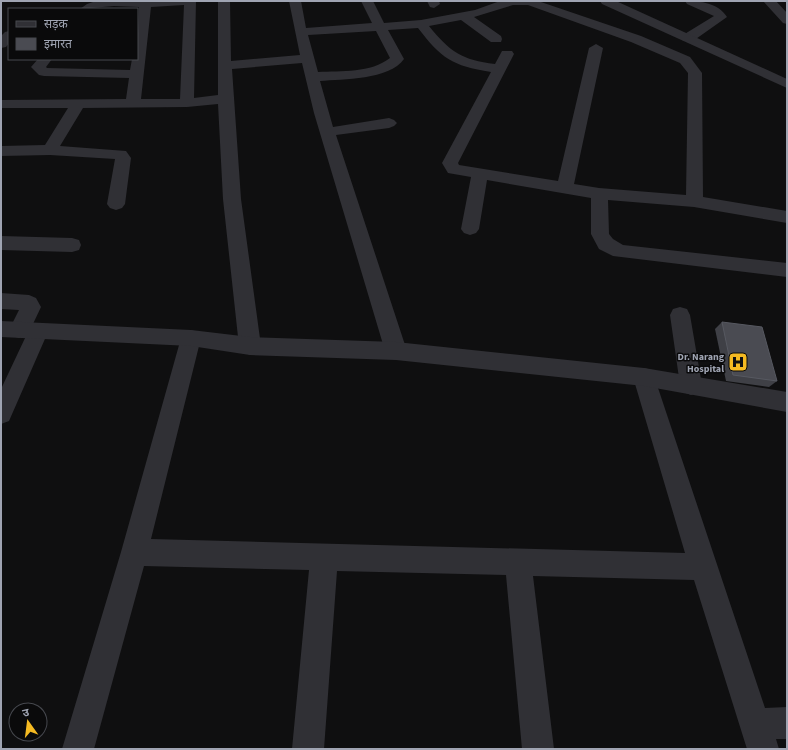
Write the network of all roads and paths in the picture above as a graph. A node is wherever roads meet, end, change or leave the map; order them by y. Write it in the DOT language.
graph roads {
  1 [pos="190,1"];
  2 [pos="224,1"];
  3 [pos="295,1"];
  4 [pos="368,1"];
  5 [pos="512,1"];
  6 [pos="606,1"];
  7 [pos="691,1"];
  8 [pos="769,1"];
  9 [pos="145,4"];
  10 [pos="717,6"];
  11 [pos="87,8"];
  12 [pos="464,16"];
  13 [pos="787,20"];
  14 [pos="421,24"];
  15 [pos="379,27"];
  16 [pos="301,32"];
  17 [pos="688,38"];
  18 [pos="496,39"];
  19 [pos="596,48"];
  20 [pos="507,54"];
  21 [pos="138,58"];
  22 [pos="307,58"];
  23 [pos="44,60"];
  24 [pos="138,60"];
  25 [pos="225,66"];
  26 [pos="498,70"];
  27 [pos="136,74"];
  28 [pos="312,77"];
  29 [pos="787,84"];
  30 [pos="225,99"];
  31 [pos="187,103"];
  32 [pos="1,104"];
  33 [pos="78,104"];
  34 [pos="133,104"];
  35 [pos="389,123"];
  36 [pos="327,132"];
  37 [pos="50,150"];
  38 [pos="1,151"];
  39 [pos="480,174"];
  40 [pos="565,187"];
  41 [pos="599,194"];
  42 [pos="694,201"];
  43 [pos="116,204"];
  44 [pos="787,217"];
  45 [pos="470,229"];
  46 [pos="1,243"];
  47 [pos="72,245"];
  48 [pos="787,270"];
  49 [pos="1,301"];
  50 [pos="680,315"];
  51 [pos="19,331"];
  52 [pos="191,338"];
  53 [pos="250,346"];
  54 [pos="396,351"];
  55 [pos="644,377"];
  56 [pos="691,385"];
  57 [pos="787,402"];
  58 [pos="1,414"];
  59 [pos="134,552"];
  60 [pos="324,557"];
  61 [pos="518,562"];
  62 [pos="703,567"];
  63 [pos="787,723"];
  64 [pos="760,736"];
  65 [pos="78,749"];
  66 [pos="308,749"];
  67 [pos="538,749"];
  1 -- 9 [label="street"];
  1 -- 31 [label="street"];
  2 -- 25 [label="street"];
  3 -- 16 [label="street"];
  4 -- 15 [label="street"];
  5 -- 12 [label="street"];
  5 -- 42 [label="street"];
  6 -- 17 [label="street"];
  7 -- 10 [label="street"];
  8 -- 13 [label="street"];
  9 -- 11 [label="street"];
  9 -- 21 [label="street"];
  10 -- 17 [label="street"];
  12 -- 14 [label="street"];
  12 -- 18 [label="street"];
  14 -- 15 [label="street"];
  14 -- 26 [label="street"];
  15 -- 16 [label="street"];
  15 -- 28 [label="street"];
  16 -- 22 [label="street"];
  17 -- 29 [label="street"];
  19 -- 40 [label="street"];
  20 -- 26 [label="street"];
  22 -- 25 [label="street"];
  22 -- 28 [label="street"];
  23 -- 27 [label="street"];
  24 -- 27 [label="street"];
  25 -- 30 [label="street"];
  26 -- 39 [label="street"];
  27 -- 34 [label="street"];
  28 -- 36 [label="street"];
  30 -- 31 [label="street"];
  30 -- 53 [label="street"];
  31 -- 34 [label="street"];
  32 -- 33 [label="street"];
  33 -- 34 [label="street"];
  33 -- 37 [label="street"];
  35 -- 36 [label="street"];
  36 -- 54 [label="street"];
  37 -- 38 [label="street"];
  37 -- 43 [label="street"];
  39 -- 40 [label="street"];
  39 -- 45 [label="street"];
  40 -- 41 [label="street"];
  41 -- 42 [label="street"];
  41 -- 48 [label="street"];
  42 -- 44 [label="street"];
  46 -- 47 [label="street"];
  49 -- 51 [label="street"];
  50 -- 56 [label="street"];
  51 -- 52 [label="street"];
  51 -- 58 [label="street"];
  52 -- 53 [label="street"];
  52 -- 59 [label="street"];
  53 -- 54 [label="street"];
  54 -- 55 [label="street"];
  55 -- 56 [label="street"];
  55 -- 62 [label="street"];
  56 -- 57 [label="street"];
  59 -- 60 [label="street"];
  59 -- 65 [label="street"];
  60 -- 61 [label="street"];
  60 -- 66 [label="street"];
  61 -- 62 [label="street"];
  61 -- 67 [label="street"];
  62 -- 64 [label="street"];
  63 -- 64 [label="street"];
}
